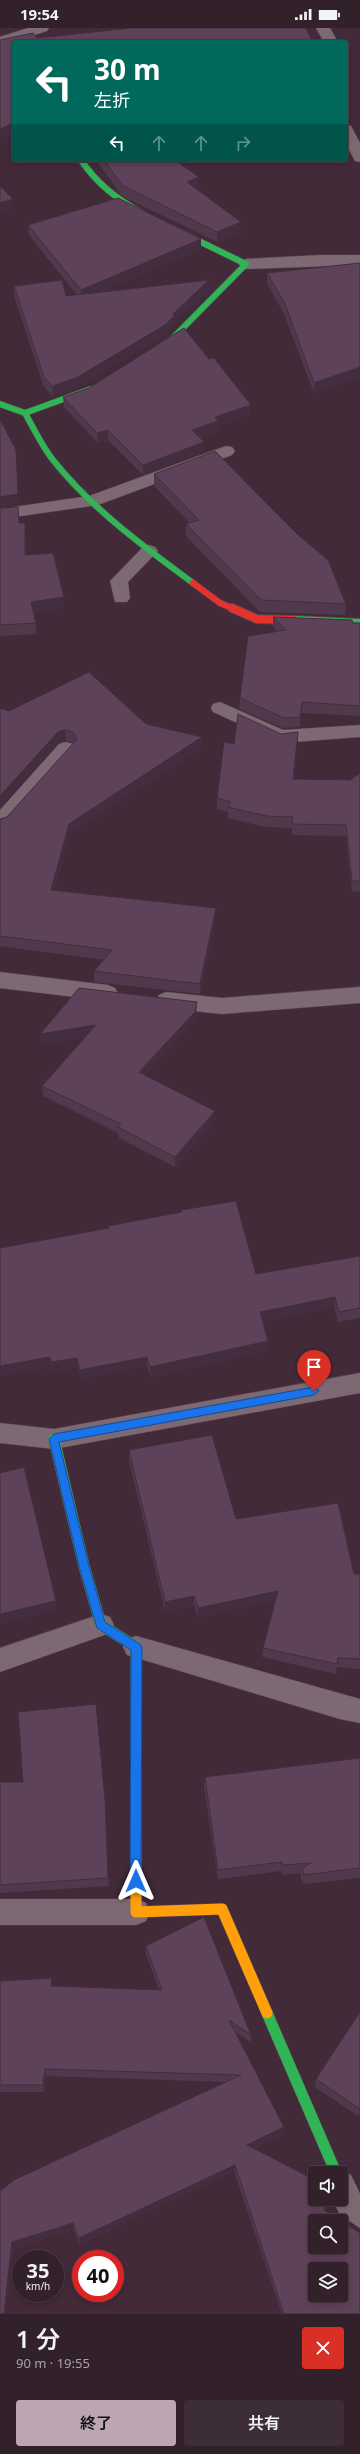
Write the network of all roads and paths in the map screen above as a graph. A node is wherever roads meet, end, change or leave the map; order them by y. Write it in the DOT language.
graph roads {
  1 [pos="42,28"];
  2 [pos="323,28"];
  3 [pos="49,40"];
  4 [pos="329,40"];
  5 [pos="0,42"];
  6 [pos="348,133"];
  7 [pos="360,158"];
  8 [pos="82,162"];
  9 [pos="149,216"];
  10 [pos="162,223"];
  11 [pos="360,260"];
  12 [pos="246,264"];
  13 [pos="151,352"];
  14 [pos="97,385"];
  15 [pos="0,404"];
  16 [pos="25,413"];
  17 [pos="226,451"];
  18 [pos="92,501"];
  19 [pos="0,514"];
  20 [pos="149,551"];
  21 [pos="121,598"];
  22 [pos="360,623"];
  23 [pos="220,708"];
  24 [pos="360,731"];
  25 [pos="66,749"];
  26 [pos="0,822"];
  27 [pos="0,980"];
  28 [pos="360,995"];
  29 [pos="360,1383"];
  30 [pos="0,1433"];
  31 [pos="54,1439"];
  32 [pos="101,1625"];
  33 [pos="136,1647"];
  34 [pos="0,1660"];
  35 [pos="360,1711"];
  36 [pos="0,1912"];
  37 [pos="136,1912"];
  38 [pos="333,2166"];
  39 [pos="348,2201"];
  40 [pos="360,2213"];
  1 -- 3 [label="street"];
  1 -- 5 [label="street"];
  2 -- 4 [label="street"];
  6 -- 7 [label="street"];
  8 -- 9 [label="street"];
  10 -- 12 [label="street"];
  11 -- 12 [label="street"];
  12 -- 13 [label="street"];
  14 -- 16 [label="street"];
  15 -- 16 [label="street"];
  16 -- 18 [label="street"];
  17 -- 18 [label="street"];
  18 -- 19 [label="street"];
  18 -- 20 [label="street"];
  20 -- 21 [label="street"];
  20 -- 22 [label="street"];
  23 -- 24 [label="street"];
  25 -- 26 [label="street"];
  27 -- 28 [label="street"];
  29 -- 31 [label="street"];
  30 -- 31 [label="street"];
  31 -- 32 [label="street"];
  32 -- 33 [label="street"];
  32 -- 34 [label="street"];
  33 -- 35 [label="street"];
  33 -- 37 [label="street"];
  36 -- 37 [label="street"];
  37 -- 38 [label="street"];
  39 -- 40 [label="street"];
}
